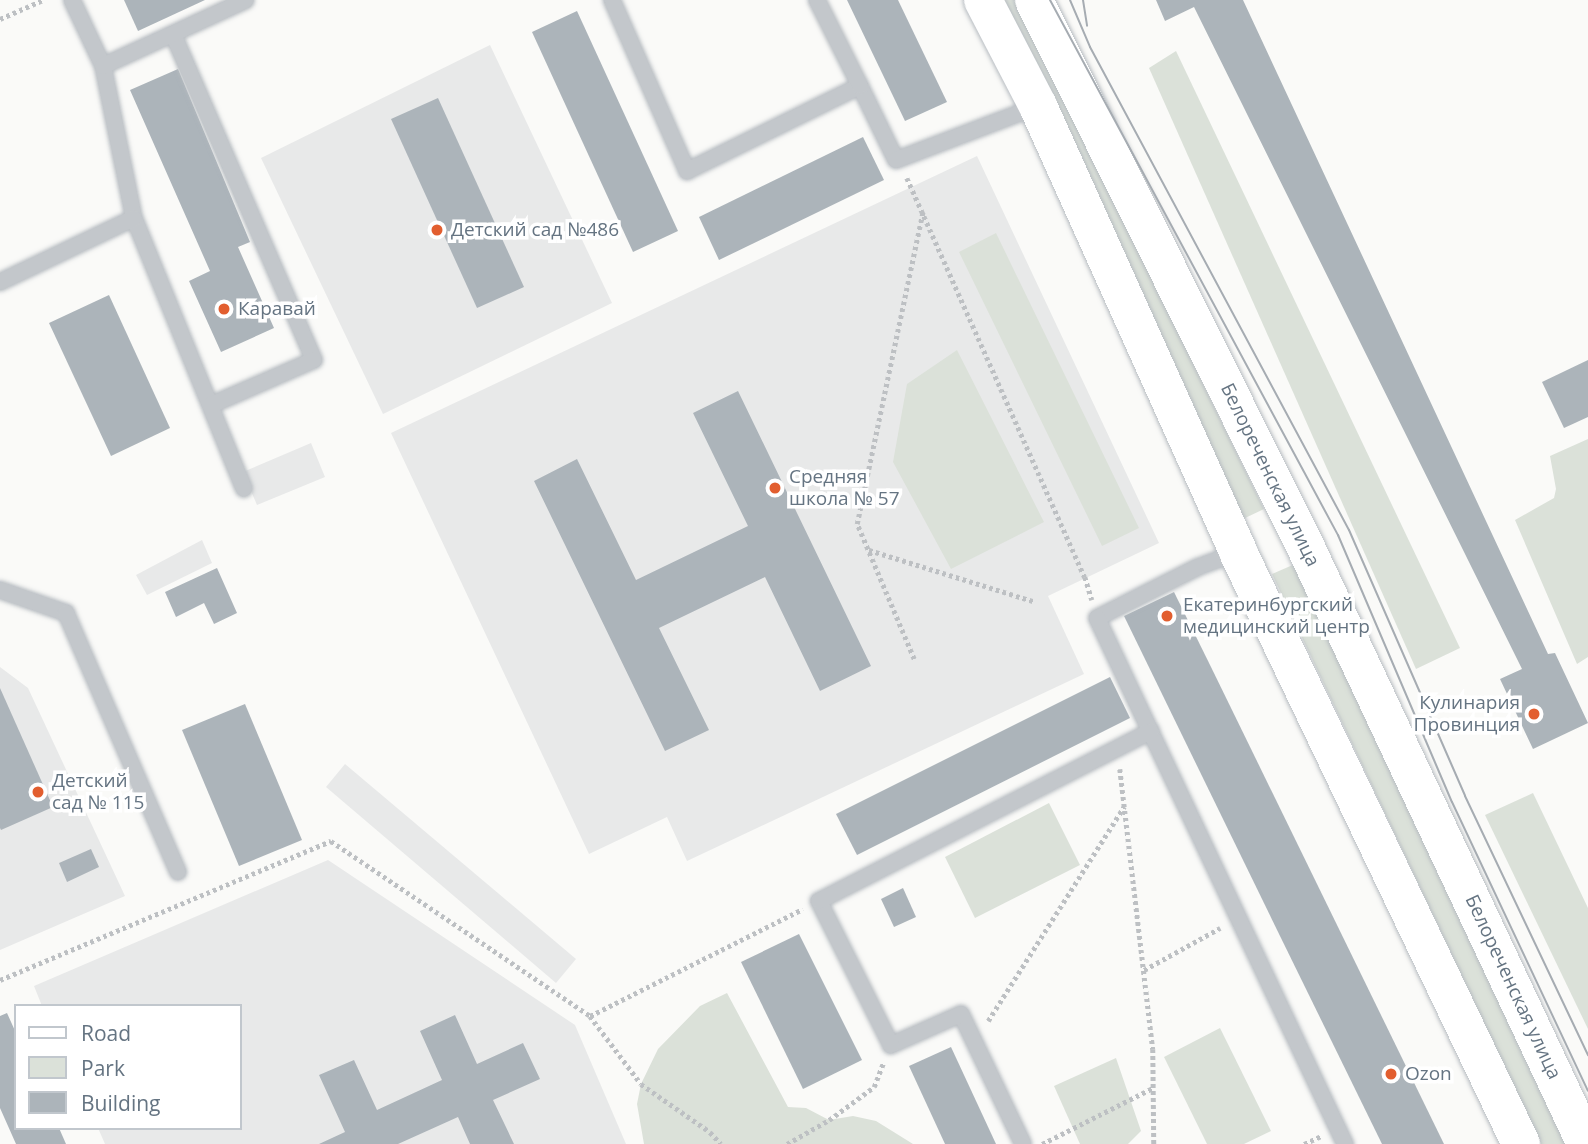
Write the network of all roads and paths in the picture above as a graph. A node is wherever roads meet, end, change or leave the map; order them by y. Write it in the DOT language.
graph roads {
  1 [pos="43,0"];
  2 [pos="72,0"];
  3 [pos="246,0"];
  4 [pos="612,0"];
  5 [pos="817,0"];
  6 [pos="983,0"];
  7 [pos="1034,0"];
  8 [pos="0,19"];
  9 [pos="173,34"];
  10 [pos="103,66"];
  11 [pos="860,86"];
  12 [pos="1038,106"];
  13 [pos="896,160"];
  14 [pos="923,211"];
  15 [pos="134,218"];
  16 [pos="0,282"];
  17 [pos="211,405"];
  18 [pos="244,489"];
  19 [pos="868,549"];
  20 [pos="1238,552"];
  21 [pos="0,590"];
  22 [pos="1033,601"];
  23 [pos="1097,618"];
  24 [pos="914,659"];
  25 [pos="1151,731"];
  26 [pos="1113,750"];
  27 [pos="1125,806"];
  28 [pos="178,872"];
  29 [pos="820,901"];
  30 [pos="1239,918"];
  31 [pos="1144,970"];
  32 [pos="0,980"];
  33 [pos="590,1016"];
  34 [pos="975,1041"];
  35 [pos="891,1045"];
  36 [pos="1153,1088"];
  37 [pos="722,1144"];
  38 [pos="788,1144"];
  39 [pos="1023,1144"];
  40 [pos="1042,1144"];
  41 [pos="1155,1144"];
  42 [pos="1345,1144"];
  43 [pos="1521,1144"];
  44 [pos="1586,1144"];
  1 -- 8 [label="path"];
  2 -- 10 [label="lane"];
  3 -- 9 [label="lane"];
  4 -- 11 [label="lane"];
  5 -- 11 [label="lane"];
  6 -- 12 [label="street"];
  7 -- 44 [label="street, Белореченская улица"];
  9 -- 10 [label="lane"];
  9 -- 17 [label="lane"];
  10 -- 15 [label="lane"];
  11 -- 13 [label="lane"];
  12 -- 13 [label="lane"];
  12 -- 20 [label="street"];
  13 -- 14 [label="path"];
  14 -- 19 [label="path"];
  14 -- 23 [label="path"];
  15 -- 16 [label="lane"];
  15 -- 17 [label="lane"];
  17 -- 18 [label="lane"];
  19 -- 22 [label="path"];
  19 -- 24 [label="path"];
  20 -- 23 [label="lane"];
  20 -- 43 [label="street"];
  21 -- 28 [label="lane"];
  23 -- 25 [label="lane"];
  25 -- 26 [label="lane"];
  25 -- 30 [label="lane"];
  26 -- 27 [label="path"];
  26 -- 29 [label="lane"];
  27 -- 31 [label="path"];
  27 -- 34 [label="path"];
  29 -- 33 [label="path"];
  29 -- 35 [label="lane"];
  30 -- 31 [label="path"];
  30 -- 42 [label="lane"];
  31 -- 36 [label="path"];
  32 -- 33 [label="path"];
  33 -- 37 [label="path"];
  34 -- 35 [label="lane"];
  34 -- 39 [label="lane"];
  35 -- 38 [label="path"];
  36 -- 40 [label="path"];
  36 -- 41 [label="path"];
}
